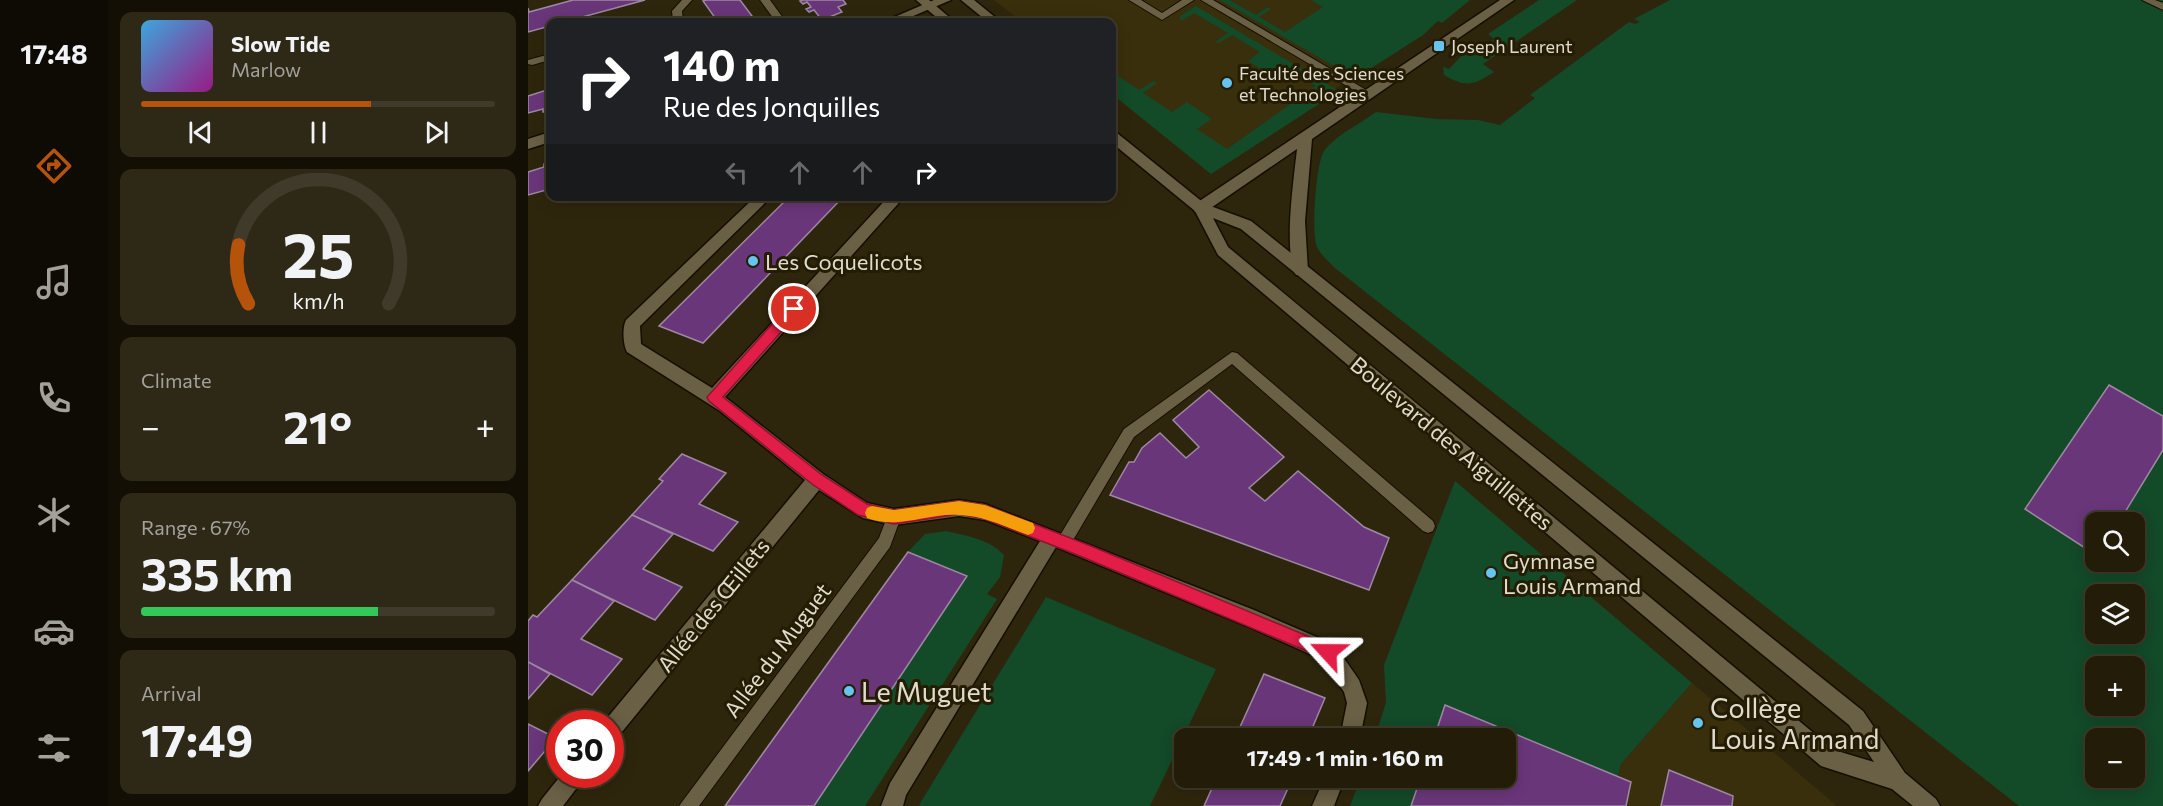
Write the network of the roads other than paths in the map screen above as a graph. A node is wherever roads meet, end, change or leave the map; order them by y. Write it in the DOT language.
graph roads {
  1 [pos="687,0"];
  2 [pos="765,0"];
  3 [pos="945,0"];
  4 [pos="967,0"];
  5 [pos="1134,0"];
  6 [pos="1189,0"];
  7 [pos="1206,0"];
  8 [pos="1508,0"];
  9 [pos="2147,0"];
  10 [pos="926,3"];
  11 [pos="2163,7"];
  12 [pos="678,18"];
  13 [pos="778,18"];
  14 [pos="897,18"];
  15 [pos="944,18"];
  16 [pos="989,18"];
  17 [pos="546,58"];
  18 [pos="532,62"];
  19 [pos="1368,94"];
  20 [pos="546,138"];
  21 [pos="1305,138"];
  22 [pos="1116,139"];
  23 [pos="528,144"];
  24 [pos="760,201"];
  25 [pos="893,201"];
  26 [pos="1200,208"];
  27 [pos="1301,271"];
  28 [pos="714,397"];
  29 [pos="817,479"];
  30 [pos="894,517"];
  31 [pos="1428,526"];
  32 [pos="1058,540"];
  33 [pos="624,713"];
  34 [pos="1352,728"];
  35 [pos="1898,780"];
  36 [pos="564,788"];
  37 [pos="1330,788"];
  38 [pos="549,806"];
  39 [pos="688,806"];
  40 [pos="892,806"];
  41 [pos="1323,806"];
  42 [pos="1929,806"];
  1 -- 12 [label="lane"];
  2 -- 13 [label="lane"];
  3 -- 10 [label="street"];
  4 -- 16 [label="street"];
  5 -- 6 [label="lane"];
  7 -- 19 [label="lane"];
  8 -- 19 [label="street"];
  9 -- 11 [label="lane"];
  10 -- 14 [label="street"];
  10 -- 15 [label="street"];
  17 -- 18 [label="lane"];
  19 -- 21 [label="street"];
  20 -- 23 [label="street"];
  21 -- 26 [label="street"];
  21 -- 27 [label="street"];
  22 -- 26 [label="street, Boulevard des Aiguillettes"];
  24 -- 28 [label="street"];
  25 -- 28 [label="street"];
  26 -- 27 [label="street, Boulevard des Aiguillettes"];
  26 -- 35 [label="street, Boulevard des Aiguillettes"];
  27 -- 35 [label="street, Boulevard des Aiguillettes"];
  28 -- 29 [label="street"];
  29 -- 30 [label="street"];
  29 -- 33 [label="street, Allée des Œillets"];
  30 -- 32 [label="street"];
  30 -- 39 [label="lane, Allée du Muguet"];
  31 -- 32 [label="lane"];
  32 -- 34 [label="street"];
  32 -- 40 [label="street"];
  35 -- 42 [label="street, Boulevard des Aiguillettes"];
  36 -- 38 [label="street"];
  37 -- 41 [label="street"];
}
